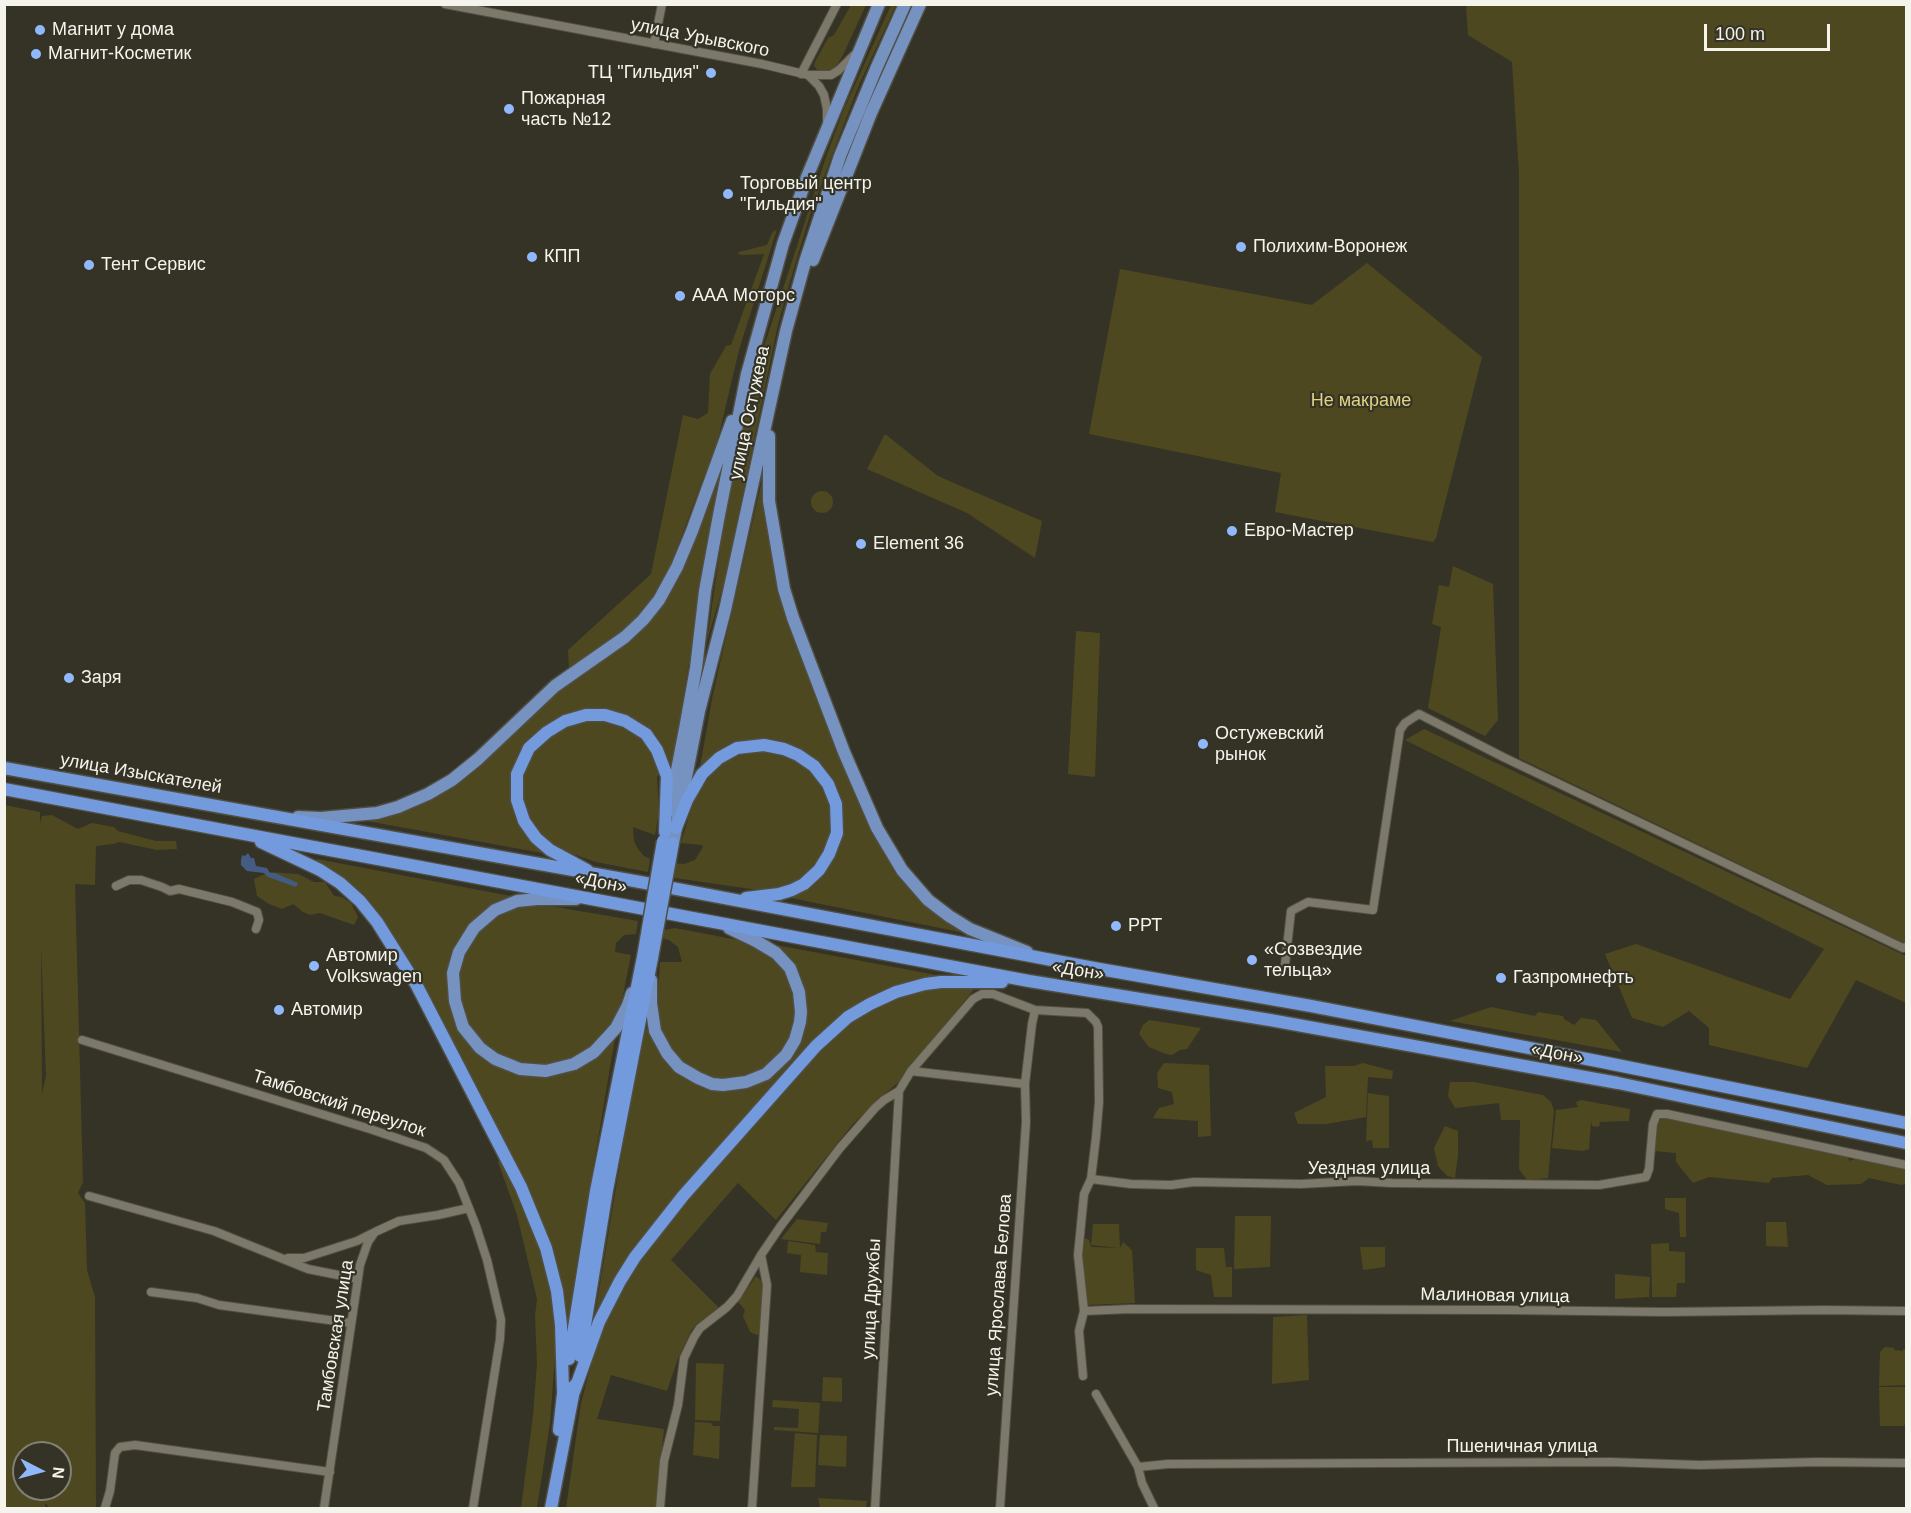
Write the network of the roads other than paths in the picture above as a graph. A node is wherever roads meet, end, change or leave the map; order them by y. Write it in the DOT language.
graph roads {
  1 [pos="445,4"];
  2 [pos="662,4"];
  3 [pos="837,4"];
  4 [pos="879,4"];
  5 [pos="905,4"];
  6 [pos="920,4"];
  7 [pos="654,44"];
  8 [pos="859,49"];
  9 [pos="804,74"];
  10 [pos="826,132"];
  11 [pos="786,331"];
  12 [pos="747,374"];
  13 [pos="772,398"];
  14 [pos="4,768"];
  15 [pos="4,789"];
  16 [pos="271,815"];
  17 [pos="244,835"];
  18 [pos="669,836"];
  19 [pos="596,874"];
  20 [pos="116,886"];
  21 [pos="723,898"];
  22 [pos="593,899"];
  23 [pos="717,922"];
  24 [pos="256,929"];
  25 [pos="1906,947"];
  26 [pos="647,958"];
  27 [pos="1045,959"];
  28 [pos="1285,965"];
  29 [pos="1029,981"];
  30 [pos="1035,1010"];
  31 [pos="82,1040"];
  32 [pos="911,1071"];
  33 [pos="1024,1084"];
  34 [pos="899,1090"];
  35 [pos="1906,1123"];
  36 [pos="1906,1143"];
  37 [pos="1906,1165"];
  38 [pos="1091,1179"];
  39 [pos="89,1196"];
  40 [pos="469,1208"];
  41 [pos="375,1232"];
  42 [pos="761,1255"];
  43 [pos="284,1258"];
  44 [pos="358,1278"];
  45 [pos="151,1293"];
  46 [pos="1083,1311"];
  47 [pos="1906,1311"];
  48 [pos="351,1323"];
  49 [pos="1083,1376"];
  50 [pos="569,1391"];
  51 [pos="1096,1394"];
  52 [pos="1906,1463"];
  53 [pos="1138,1467"];
  54 [pos="330,1472"];
  55 [pos="551,1506"];
  56 [pos="105,1509"];
  57 [pos="324,1509"];
  58 [pos="473,1509"];
  59 [pos="660,1509"];
  60 [pos="752,1509"];
  61 [pos="875,1509"];
  62 [pos="1000,1509"];
  63 [pos="1154,1509"];
  1 -- 7 [label="street, улица Урывского"];
  2 -- 7 [label="street"];
  3 -- 9 [label="street"];
  4 -- 8 [label="main road, улица Остужева"];
  5 -- 11 [label="main road, улица Остужева"];
  6 -- 11 [label="main road"];
  7 -- 9 [label="street, улица Урывского"];
  8 -- 9 [label="street"];
  8 -- 10 [label="main road, улица Остужева"];
  9 -- 10 [label="street"];
  10 -- 12 [label="main road, улица Остужева"];
  11 -- 13 [label="main road, улица Остужева"];
  12 -- 16 [label="main road"];
  12 -- 18 [label="main road, улица Остужева"];
  13 -- 18 [label="main road, улица Остужева"];
  13 -- 27 [label="main road"];
  14 -- 16 [label="highway, улица Изыскателей"];
  15 -- 17 [label="highway"];
  16 -- 19 [label="highway, «Дон»"];
  17 -- 22 [label="highway, «Дон»"];
  17 -- 50 [label="highway"];
  18 -- 19 [label="highway"];
  18 -- 21 [label="highway"];
  18 -- 26 [label="highway, bridge"];
  19 -- 21 [label="highway, «Дон»"];
  20 -- 24 [label="street"];
  21 -- 27 [label="highway, «Дон»"];
  22 -- 23 [label="highway, «Дон»"];
  22 -- 26 [label="main road"];
  23 -- 26 [label="main road"];
  23 -- 29 [label="highway, «Дон»"];
  25 -- 28 [label="street"];
  26 -- 50 [label="highway"];
  27 -- 35 [label="highway, «Дон»"];
  29 -- 36 [label="highway, «Дон»"];
  29 -- 50 [label="highway"];
  30 -- 32 [label="street"];
  30 -- 33 [label="street, улица Ярослава Белова"];
  30 -- 38 [label="street"];
  31 -- 40 [label="street, Тамбовский переулок"];
  32 -- 33 [label="street"];
  32 -- 34 [label="street"];
  33 -- 62 [label="street, улица Ярослава Белова"];
  34 -- 42 [label="street"];
  34 -- 61 [label="street, улица Дружбы"];
  37 -- 38 [label="street, Уездная улица"];
  38 -- 46 [label="street"];
  39 -- 43 [label="street"];
  40 -- 41 [label="street"];
  40 -- 58 [label="street, Тамбовский переулок"];
  41 -- 43 [label="street"];
  41 -- 44 [label="street, Тамбовская улица"];
  42 -- 59 [label="street"];
  42 -- 60 [label="street"];
  43 -- 44 [label="street"];
  44 -- 48 [label="street, Тамбовская улица"];
  45 -- 48 [label="street"];
  46 -- 47 [label="street, Малиновая улица"];
  46 -- 49 [label="street"];
  48 -- 54 [label="street, Тамбовская улица"];
  50 -- 55 [label="highway"];
  51 -- 53 [label="street"];
  52 -- 53 [label="street, Пшеничная улица"];
  53 -- 63 [label="street"];
  54 -- 56 [label="street"];
  54 -- 57 [label="street, Тамбовская улица"];
}
